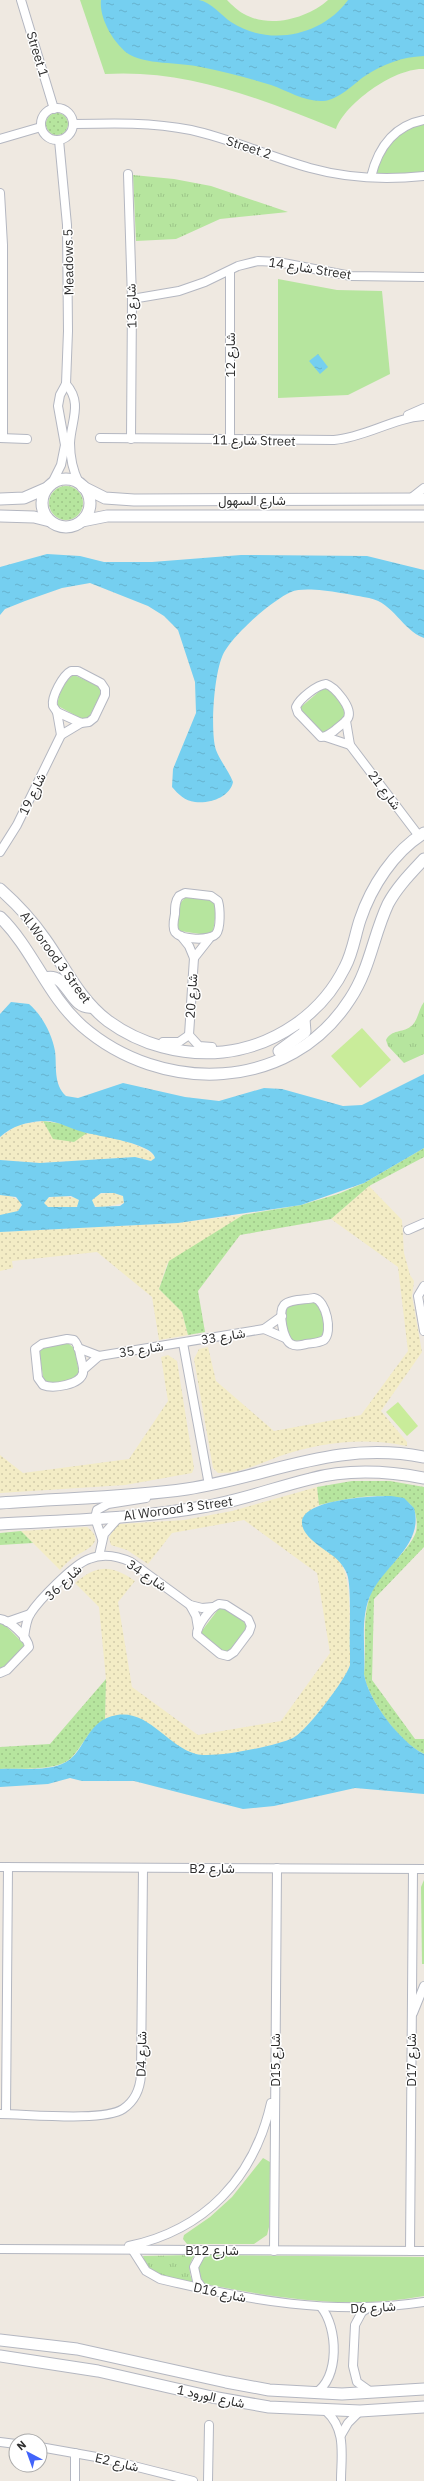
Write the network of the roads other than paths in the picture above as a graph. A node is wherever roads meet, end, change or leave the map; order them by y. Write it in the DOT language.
graph roads {
  1 [pos="21,0"];
  2 [pos="54,109"];
  3 [pos="424,120"];
  4 [pos="73,124"];
  5 [pos="41,127"];
  6 [pos="0,139"];
  7 [pos="60,140"];
  8 [pos="128,174"];
  9 [pos="424,176"];
  10 [pos="370,177"];
  11 [pos="0,193"];
  12 [pos="230,271"];
  13 [pos="424,277"];
  14 [pos="2,297"];
  15 [pos="132,299"];
  16 [pos="66,384"];
  17 [pos="73,394"];
  18 [pos="60,395"];
  19 [pos="424,408"];
  20 [pos="424,416"];
  21 [pos="404,418"];
  22 [pos="60,422"];
  23 [pos="73,422"];
  24 [pos="1,438"];
  25 [pos="100,438"];
  26 [pos="27,439"];
  27 [pos="131,439"];
  28 [pos="230,439"];
  29 [pos="81,485"];
  30 [pos="50,486"];
  31 [pos="424,488"];
  32 [pos="0,499"];
  33 [pos="410,499"];
  34 [pos="424,499"];
  35 [pos="0,516"];
  36 [pos="424,516"];
  37 [pos="50,521"];
  38 [pos="82,521"];
  39 [pos="57,712"];
  40 [pos="346,720"];
  41 [pos="81,723"];
  42 [pos="61,735"];
  43 [pos="326,737"];
  44 [pos="350,745"];
  45 [pos="422,834"];
  46 [pos="0,852"];
  47 [pos="424,859"];
  48 [pos="0,889"];
  49 [pos="0,917"];
  50 [pos="181,936"];
  51 [pos="209,939"];
  52 [pos="194,958"];
  53 [pos="44,978"];
  54 [pos="93,1007"];
  55 [pos="304,1019"];
  56 [pos="120,1030"];
  57 [pos="188,1034"];
  58 [pos="251,1046"];
  59 [pos="256,1067"];
  60 [pos="424,1223"];
  61 [pos="408,1230"];
  62 [pos="424,1286"];
  63 [pos="282,1316"];
  64 [pos="264,1329"];
  65 [pos="424,1331"];
  66 [pos="286,1338"];
  67 [pos="183,1343"];
  68 [pos="78,1348"];
  69 [pos="99,1356"];
  70 [pos="83,1370"];
  71 [pos="424,1457"];
  72 [pos="424,1478"];
  73 [pos="209,1485"];
  74 [pos="162,1492"];
  75 [pos="0,1503"];
  76 [pos="120,1516"];
  77 [pos="95,1518"];
  78 [pos="0,1524"];
  79 [pos="102,1539"];
  80 [pos="99,1556"];
  81 [pos="190,1605"];
  82 [pos="214,1607"];
  83 [pos="30,1614"];
  84 [pos="4,1620"];
  85 [pos="198,1628"];
  86 [pos="24,1638"];
  87 [pos="0,1672"];
  88 [pos="4,1867"];
  89 [pos="143,1868"];
  90 [pos="277,1868"];
  91 [pos="413,1869"];
  92 [pos="424,1869"];
  93 [pos="424,1986"];
  94 [pos="412,2017"];
  95 [pos="275,2087"];
  96 [pos="3,2114"];
  97 [pos="0,2249"];
  98 [pos="112,2249"];
  99 [pos="132,2249"];
  100 [pos="210,2250"];
  101 [pos="274,2251"];
  102 [pos="410,2251"];
  103 [pos="424,2251"];
  104 [pos="203,2289"];
  105 [pos="424,2302"];
  106 [pos="321,2308"];
  107 [pos="368,2308"];
  108 [pos="0,2340"];
  109 [pos="0,2356"];
  110 [pos="424,2389"];
  111 [pos="373,2393"];
  112 [pos="313,2394"];
  113 [pos="424,2407"];
  114 [pos="326,2411"];
  115 [pos="360,2411"];
  116 [pos="209,2425"];
  117 [pos="342,2435"];
  118 [pos="48,2448"];
  119 [pos="75,2453"];
  120 [pos="75,2481"];
  121 [pos="194,2481"];
  122 [pos="208,2481"];
  123 [pos="341,2481"];
  1 -- 2 [label="street, Street 1"];
  2 -- 4 [label="street"];
  2 -- 5 [label="street"];
  3 -- 10 [label="street"];
  4 -- 7 [label="street"];
  4 -- 10 [label="street, Street 2"];
  5 -- 6 [label="street"];
  5 -- 7 [label="street"];
  7 -- 16 [label="street, Meadows 5"];
  8 -- 15 [label="street, شارع 13"];
  9 -- 10 [label="street, Street 2"];
  11 -- 14 [label="street"];
  12 -- 13 [label="street, شارع 14 Street"];
  12 -- 15 [label="street, شارع 14 Street"];
  12 -- 28 [label="street, شارع 12"];
  14 -- 24 [label="street"];
  15 -- 27 [label="street, شارع 13"];
  16 -- 17 [label="street"];
  16 -- 18 [label="street, Meadows 5"];
  17 -- 18 [label="street"];
  17 -- 23 [label="street"];
  18 -- 22 [label="street, Meadows 5"];
  19 -- 21 [label="street, شارع 11 Street"];
  20 -- 21 [label="street, شارع 11 Street"];
  21 -- 28 [label="street, شارع 11 Street"];
  22 -- 23 [label="street"];
  22 -- 30 [label="street, Meadows 5"];
  23 -- 29 [label="street"];
  24 -- 26 [label="street"];
  25 -- 27 [label="street, شارع 11 Street"];
  27 -- 28 [label="street, شارع 11 Street"];
  29 -- 30 [label="street"];
  29 -- 33 [label="street, شارع السهول"];
  29 -- 38 [label="street"];
  30 -- 32 [label="street"];
  30 -- 37 [label="street"];
  31 -- 33 [label="street"];
  33 -- 34 [label="street, شارع السهول"];
  35 -- 37 [label="street"];
  36 -- 38 [label="street, شارع السهول"];
  37 -- 38 [label="street"];
  39 -- 41 [label="street"];
  39 -- 41 [label="street"];
  39 -- 42 [label="street"];
  40 -- 43 [label="street"];
  40 -- 43 [label="street, شارع 21"];
  40 -- 44 [label="street, شارع 21"];
  41 -- 42 [label="street"];
  42 -- 46 [label="street, شارع 19"];
  43 -- 44 [label="street, شارع 21"];
  44 -- 45 [label="street, شارع 21"];
  45 -- 55 [label="street, Al Worood 3 Street"];
  47 -- 59 [label="street, Al Worood 3 Street"];
  48 -- 54 [label="street, Al Worood 3 Street"];
  49 -- 53 [label="street, Al Worood 3 Street"];
  50 -- 51 [label="street"];
  50 -- 51 [label="street, شارع 20"];
  50 -- 52 [label="street, شارع 20"];
  51 -- 52 [label="street, شارع 20"];
  52 -- 57 [label="street, شارع 20"];
  53 -- 54 [label="street"];
  53 -- 59 [label="street, Al Worood 3 Street"];
  54 -- 56 [label="street, Al Worood 3 Street"];
  55 -- 58 [label="street, Al Worood 3 Street"];
  55 -- 59 [label="street"];
  56 -- 57 [label="street, شارع 20"];
  56 -- 58 [label="street, Al Worood 3 Street"];
  57 -- 58 [label="street, شارع 20"];
  60 -- 61 [label="street"];
  62 -- 65 [label="street"];
  63 -- 64 [label="street, شارع 33"];
  63 -- 66 [label="street"];
  63 -- 66 [label="street, شارع 33"];
  64 -- 66 [label="street, شارع 33"];
  64 -- 67 [label="street, شارع 33"];
  67 -- 69 [label="street, شارع 35"];
  67 -- 73 [label="street"];
  68 -- 69 [label="street, شارع 35"];
  68 -- 70 [label="street"];
  68 -- 70 [label="street, شارع 35"];
  69 -- 70 [label="street, شارع 35"];
  71 -- 73 [label="street, Al Worood 3 Street"];
  72 -- 76 [label="street, Al Worood 3 Street"];
  73 -- 74 [label="street, Al Worood 3 Street"];
  74 -- 75 [label="street, Al Worood 3 Street"];
  74 -- 77 [label="street"];
  76 -- 77 [label="street, Al Worood 3 Street"];
  76 -- 79 [label="street"];
  77 -- 78 [label="street, Al Worood 3 Street"];
  77 -- 79 [label="street"];
  79 -- 80 [label="street"];
  80 -- 81 [label="street, شارع 34"];
  80 -- 83 [label="street, شارع 36"];
  81 -- 82 [label="street, شارع 34"];
  81 -- 85 [label="street, شارع 34"];
  82 -- 85 [label="street"];
  82 -- 85 [label="street, شارع 34"];
  83 -- 84 [label="street, شارع 36"];
  83 -- 86 [label="street, شارع 36"];
  84 -- 86 [label="street, شارع 36"];
  86 -- 87 [label="street, شارع 36"];
  88 -- 89 [label="street, B2 شارع"];
  88 -- 96 [label="street"];
  89 -- 90 [label="street, B2 شارع"];
  89 -- 96 [label="street, D4 شارع"];
  90 -- 91 [label="street, B2 شارع"];
  90 -- 95 [label="street, D15 شارع"];
  91 -- 92 [label="street, B2 شارع"];
  91 -- 94 [label="street, D17 شارع"];
  93 -- 94 [label="street"];
  94 -- 102 [label="street, D17 شارع"];
  95 -- 98 [label="street"];
  95 -- 101 [label="street, D15 شارع"];
  97 -- 98 [label="street, B12 شارع"];
  98 -- 99 [label="street, B12 شارع"];
  99 -- 100 [label="street, B12 شارع"];
  99 -- 104 [label="street, D16 شارع"];
  100 -- 101 [label="street, B12 شارع"];
  100 -- 104 [label="street"];
  101 -- 102 [label="street, B12 شارع"];
  102 -- 103 [label="street, B12 شارع"];
  104 -- 106 [label="street, D16 شارع"];
  105 -- 107 [label="street, D6 شارع"];
  106 -- 107 [label="street, D6 شارع"];
  106 -- 112 [label="street"];
  107 -- 111 [label="street"];
  108 -- 112 [label="street, شارع الورود 1"];
  109 -- 114 [label="street, شارع الورود 1"];
  110 -- 111 [label="street, شارع الورود 1"];
  111 -- 112 [label="street, شارع الورود 1"];
  113 -- 115 [label="street, شارع الورود 1"];
  114 -- 115 [label="street, شارع الورود 1"];
  114 -- 117 [label="street"];
  115 -- 117 [label="street"];
  116 -- 122 [label="street"];
  117 -- 123 [label="street"];
  118 -- 119 [label="street, E2 شارع"];
  119 -- 120 [label="street"];
  119 -- 121 [label="street, E2 شارع"];
}
